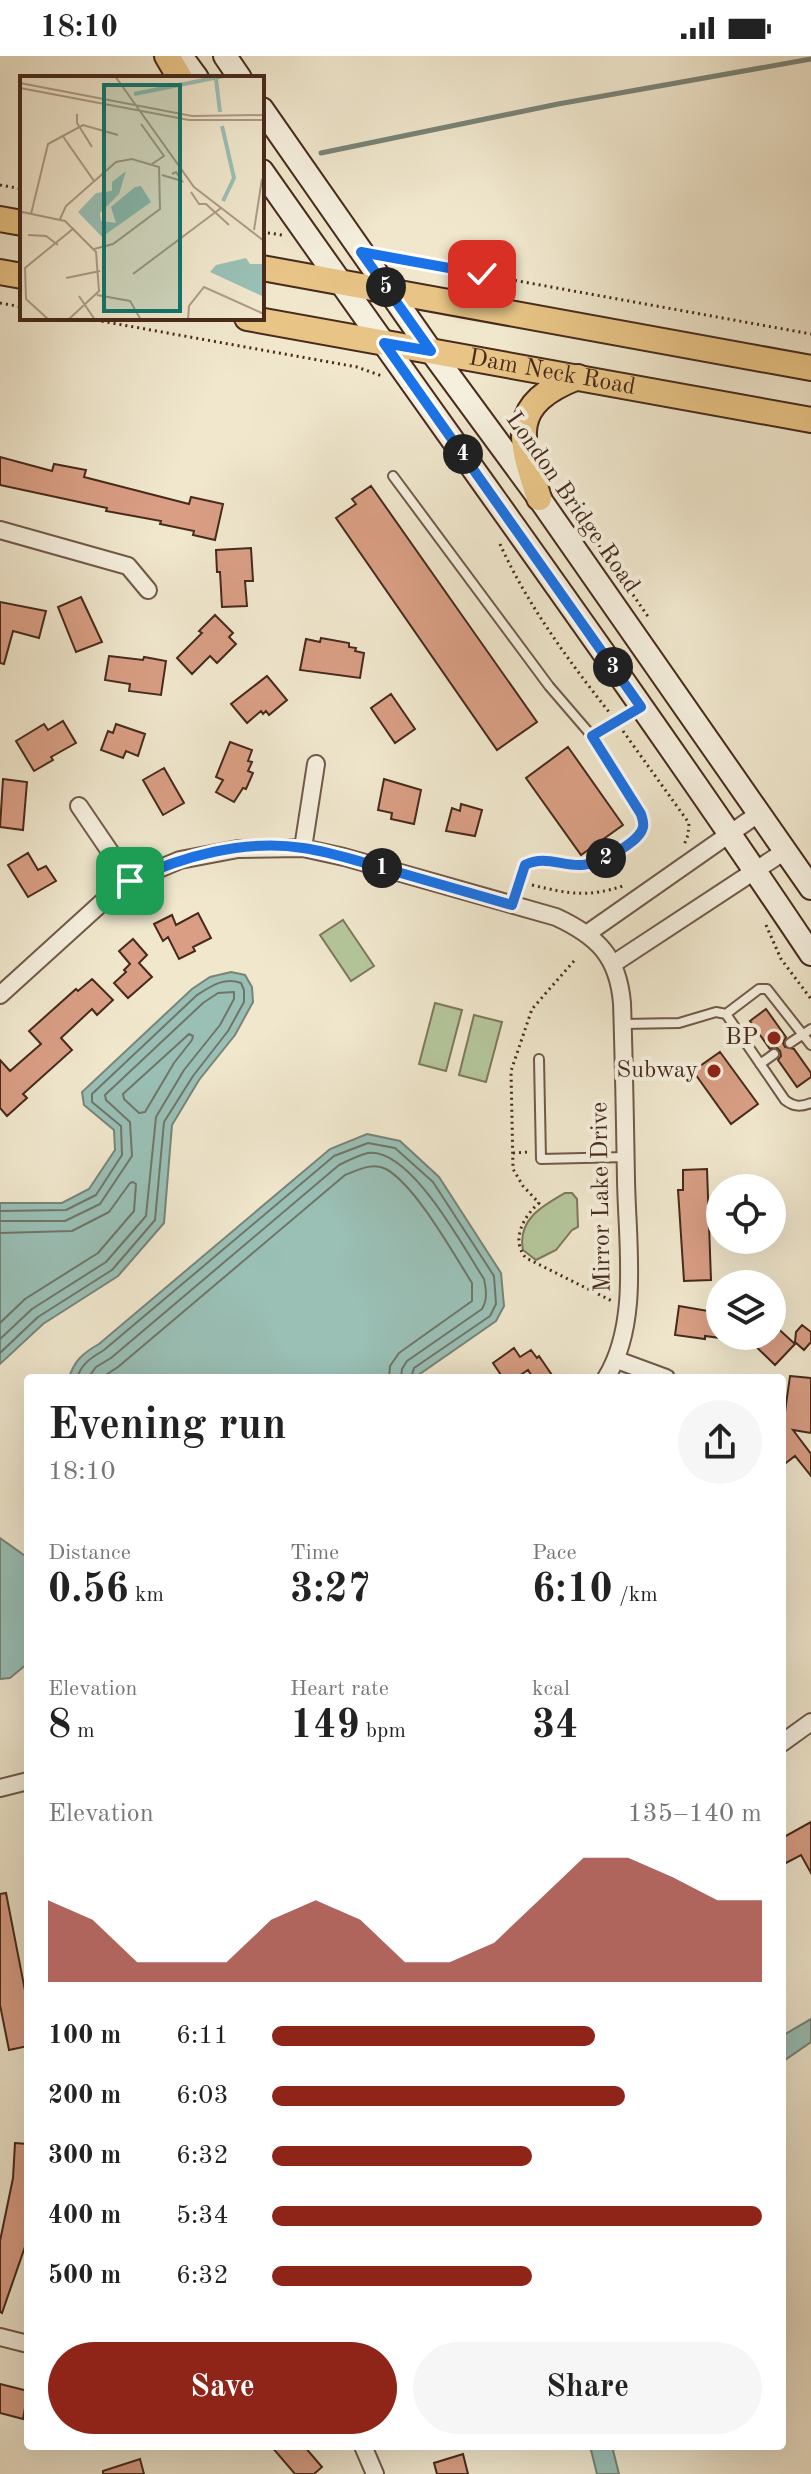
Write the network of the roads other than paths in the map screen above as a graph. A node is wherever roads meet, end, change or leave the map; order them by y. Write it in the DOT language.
graph roads {
  1 [pos="167,56"];
  2 [pos="181,56"];
  3 [pos="225,56"];
  4 [pos="179,76"];
  5 [pos="196,76"];
  6 [pos="239,76"];
  7 [pos="264,112"];
  8 [pos="264,174"];
  9 [pos="0,219"];
  10 [pos="20,223"];
  11 [pos="264,268"];
  12 [pos="0,272"];
  13 [pos="20,276"];
  14 [pos="341,283"];
  15 [pos="389,291"];
  16 [pos="258,320"];
  17 [pos="384,343"];
  18 [pos="431,351"];
  19 [pos="811,368"];
  20 [pos="578,377"];
  21 [pos="811,420"];
  22 [pos="393,476"];
  23 [pos="539,498"];
  24 [pos="0,530"];
  25 [pos="148,590"];
  26 [pos="641,707"];
  27 [pos="592,736"];
  28 [pos="316,764"];
  29 [pos="79,806"];
  30 [pos="758,814"];
  31 [pos="730,834"];
  32 [pos="303,848"];
  33 [pos="785,851"];
  34 [pos="756,871"];
  35 [pos="130,881"];
  36 [pos="811,888"];
  37 [pos="512,905"];
  38 [pos="588,933"];
  39 [pos="811,954"];
  40 [pos="613,964"];
  41 [pos="0,995"];
  42 [pos="726,1014"];
  43 [pos="623,1024"];
  44 [pos="807,1031"];
  45 [pos="790,1043"];
  46 [pos="811,1045"];
  47 [pos="774,1054"];
  48 [pos="539,1059"];
  49 [pos="760,1064"];
  50 [pos="811,1103"];
  51 [pos="626,1157"];
  52 [pos="617,1360"];
  53 [pos="608,1374"];
  54 [pos="655,1374"];
  55 [pos="811,1722"];
  56 [pos="786,1740"];
  57 [pos="24,1782"];
  58 [pos="0,1788"];
  59 [pos="0,2337"];
  60 [pos="24,2343"];
  61 [pos="365,2450"];
  62 [pos="375,2474"];
  1 -- 4 [label="main road"];
  2 -- 5 [label="main road"];
  3 -- 6 [label="main road"];
  7 -- 15 [label="main road, London Bridge Road"];
  8 -- 14 [label="main road"];
  9 -- 10 [label="main road"];
  11 -- 14 [label="main road"];
  12 -- 13 [label="main road"];
  14 -- 15 [label="main road"];
  14 -- 17 [label="main road"];
  15 -- 18 [label="main road, London Bridge Road"];
  15 -- 19 [label="main road"];
  16 -- 17 [label="main road, Dam Neck Road"];
  17 -- 18 [label="main road, Dam Neck Road"];
  17 -- 26 [label="main road"];
  18 -- 20 [label="main road, Dam Neck Road"];
  18 -- 23 [label="main road, London Bridge Road"];
  20 -- 21 [label="main road, Dam Neck Road"];
  20 -- 23 [label="main road"];
  22 -- 27 [label="lane"];
  23 -- 30 [label="main road, London Bridge Road"];
  24 -- 25 [label="street"];
  26 -- 27 [label="lane"];
  26 -- 31 [label="main road"];
  27 -- 37 [label="lane"];
  28 -- 32 [label="street"];
  29 -- 35 [label="street"];
  30 -- 31 [label="street"];
  30 -- 33 [label="main road, London Bridge Road"];
  31 -- 34 [label="main road"];
  31 -- 38 [label="street"];
  32 -- 35 [label="street, Mirror Lake Drive"];
  32 -- 37 [label="street, Mirror Lake Drive"];
  33 -- 34 [label="street"];
  33 -- 36 [label="main road, London Bridge Road"];
  34 -- 39 [label="main road"];
  34 -- 40 [label="street"];
  35 -- 41 [label="street, Mirror Lake Drive"];
  37 -- 38 [label="street, Mirror Lake Drive"];
  38 -- 40 [label="street, Mirror Lake Drive"];
  40 -- 43 [label="street, Mirror Lake Drive"];
  42 -- 43 [label="lane"];
  42 -- 44 [label="lane"];
  42 -- 49 [label="lane"];
  43 -- 51 [label="street, Mirror Lake Drive"];
  44 -- 45 [label="lane"];
  44 -- 46 [label="lane"];
  47 -- 49 [label="lane"];
  48 -- 51 [label="lane"];
  49 -- 50 [label="lane"];
  51 -- 52 [label="street, Mirror Lake Drive"];
  52 -- 53 [label="street, Mirror Lake Drive"];
  52 -- 54 [label="street"];
  55 -- 56 [label="street"];
  57 -- 58 [label="street"];
  59 -- 60 [label="street"];
  61 -- 62 [label="street"];
}
